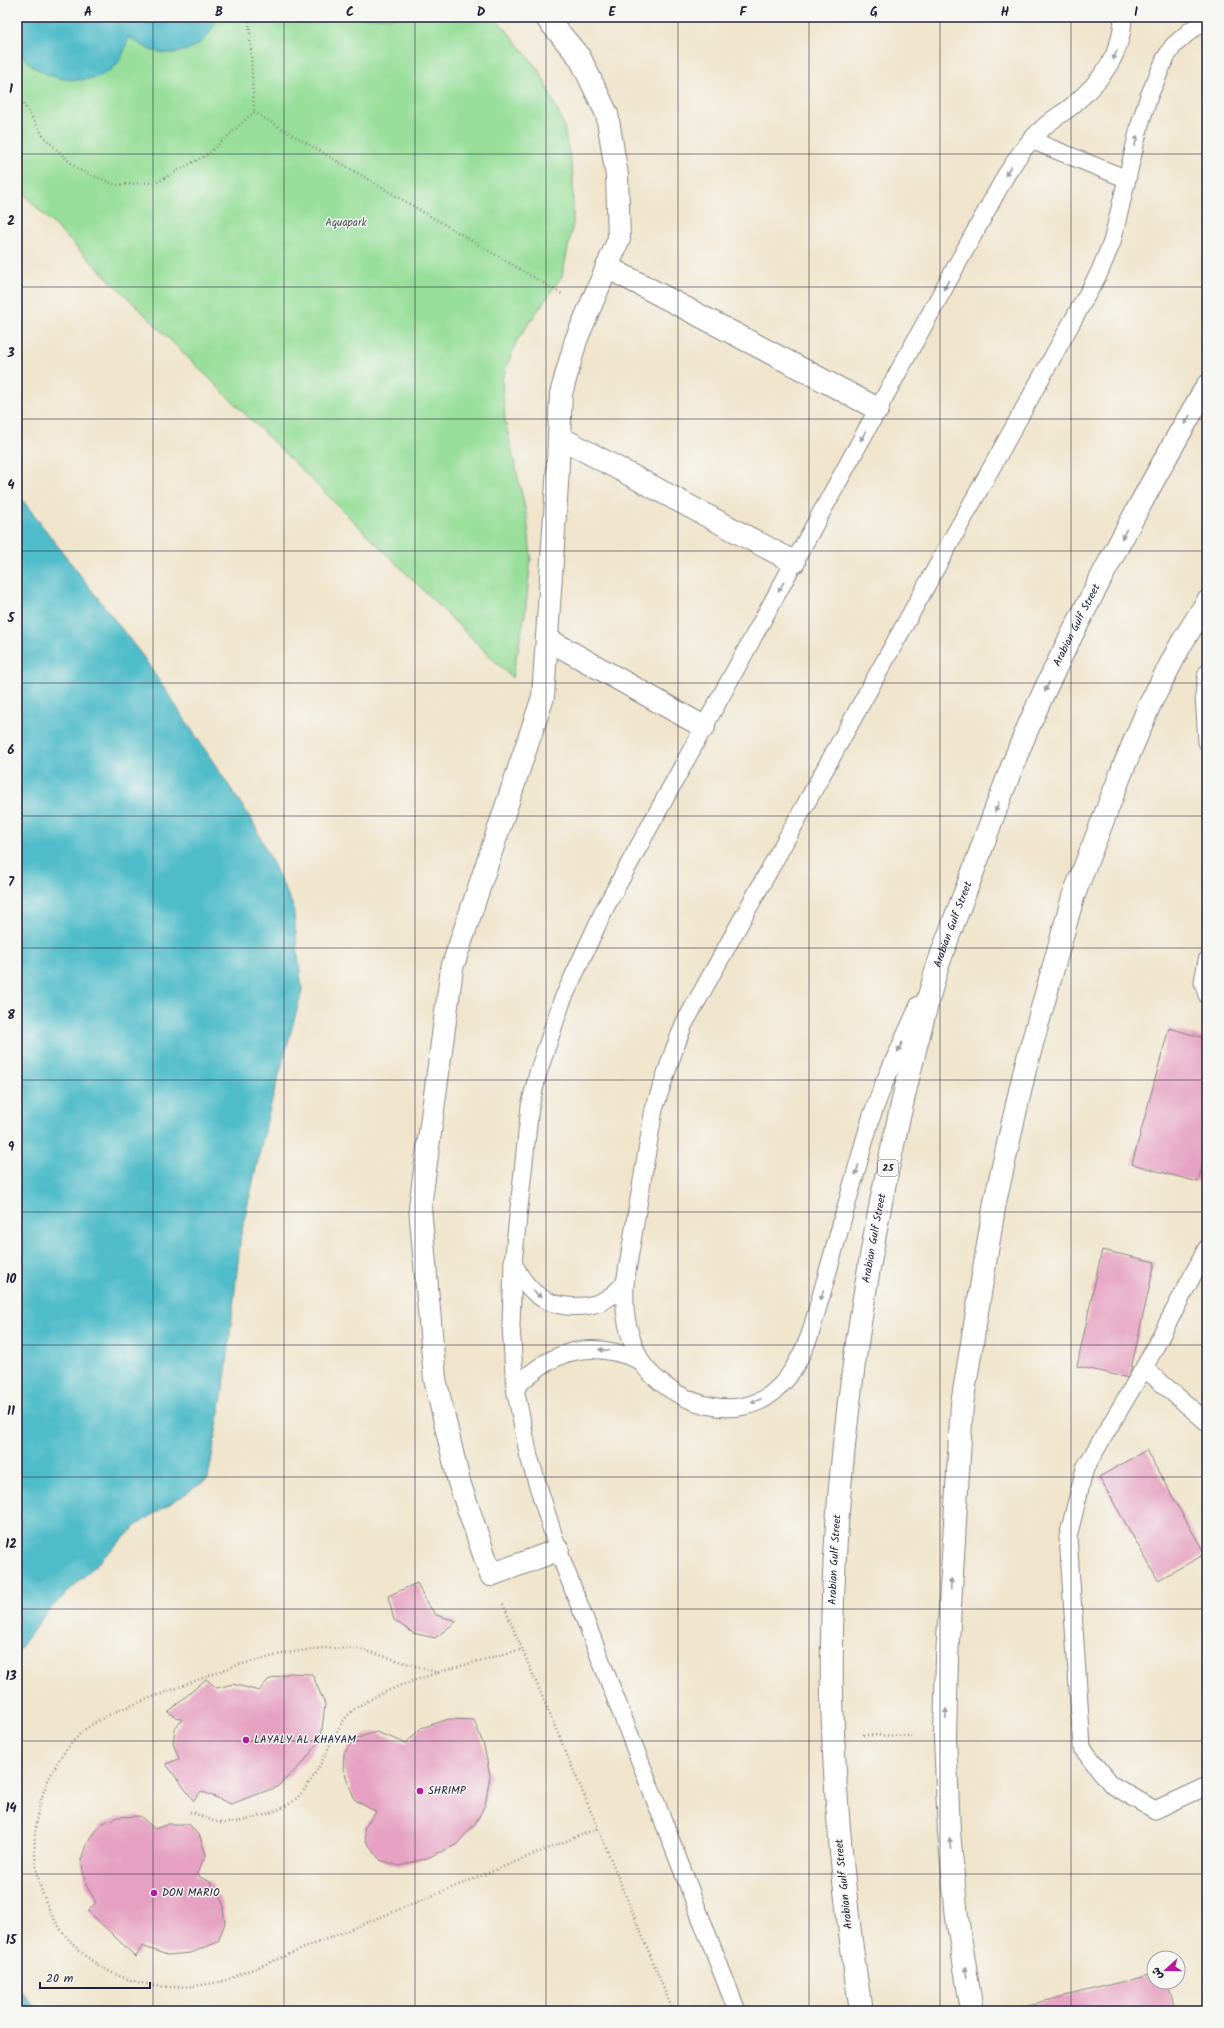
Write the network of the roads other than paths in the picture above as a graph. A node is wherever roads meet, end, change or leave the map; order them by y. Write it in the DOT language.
graph roads {
  1 [pos="546,17"];
  2 [pos="1123,17"];
  3 [pos="1207,20"];
  4 [pos="1031,140"];
  5 [pos="1127,179"];
  6 [pos="607,267"];
  7 [pos="1207,386"];
  8 [pos="878,409"];
  9 [pos="559,437"];
  10 [pos="794,562"];
  11 [pos="1207,602"];
  12 [pos="546,639"];
  13 [pos="1207,673"];
  14 [pos="704,726"];
  15 [pos="1207,742"];
  16 [pos="1207,960"];
  17 [pos="940,961"];
  18 [pos="1207,995"];
  19 [pos="1207,1248"];
  20 [pos="513,1263"];
  21 [pos="625,1283"];
  22 [pos="641,1361"];
  23 [pos="1144,1368"];
  24 [pos="515,1388"];
  25 [pos="1207,1422"];
  26 [pos="558,1550"];
  27 [pos="1207,1786"];
  28 [pos="737,2011"];
  29 [pos="861,2011"];
  30 [pos="972,2011"];
  1 -- 6 [label="main road"];
  2 -- 4 [label="lane, one-way"];
  5 -- 3 [label="lane, one-way"];
  4 -- 5 [label="lane"];
  4 -- 8 [label="lane, one-way"];
  5 -- 21 [label="lane"];
  6 -- 8 [label="main road"];
  6 -- 9 [label="main road"];
  7 -- 17 [label="main road, Arabian Gulf Street / 25, one-way"];
  8 -- 10 [label="lane, one-way"];
  9 -- 10 [label="main road"];
  9 -- 12 [label="main road"];
  10 -- 14 [label="lane, one-way"];
  30 -- 11 [label="main road, one-way"];
  12 -- 14 [label="main road"];
  12 -- 26 [label="main road"];
  13 -- 15 [label="lane"];
  14 -- 20 [label="lane"];
  16 -- 18 [label="lane"];
  17 -- 22 [label="lane, one-way"];
  17 -- 29 [label="main road, Arabian Gulf Street / 25"];
  19 -- 23 [label="lane"];
  20 -- 21 [label="lane, one-way"];
  20 -- 24 [label="lane"];
  21 -- 22 [label="lane"];
  22 -- 24 [label="lane, one-way"];
  23 -- 25 [label="lane"];
  23 -- 27 [label="lane"];
  24 -- 26 [label="lane"];
  26 -- 28 [label="lane"];
}
